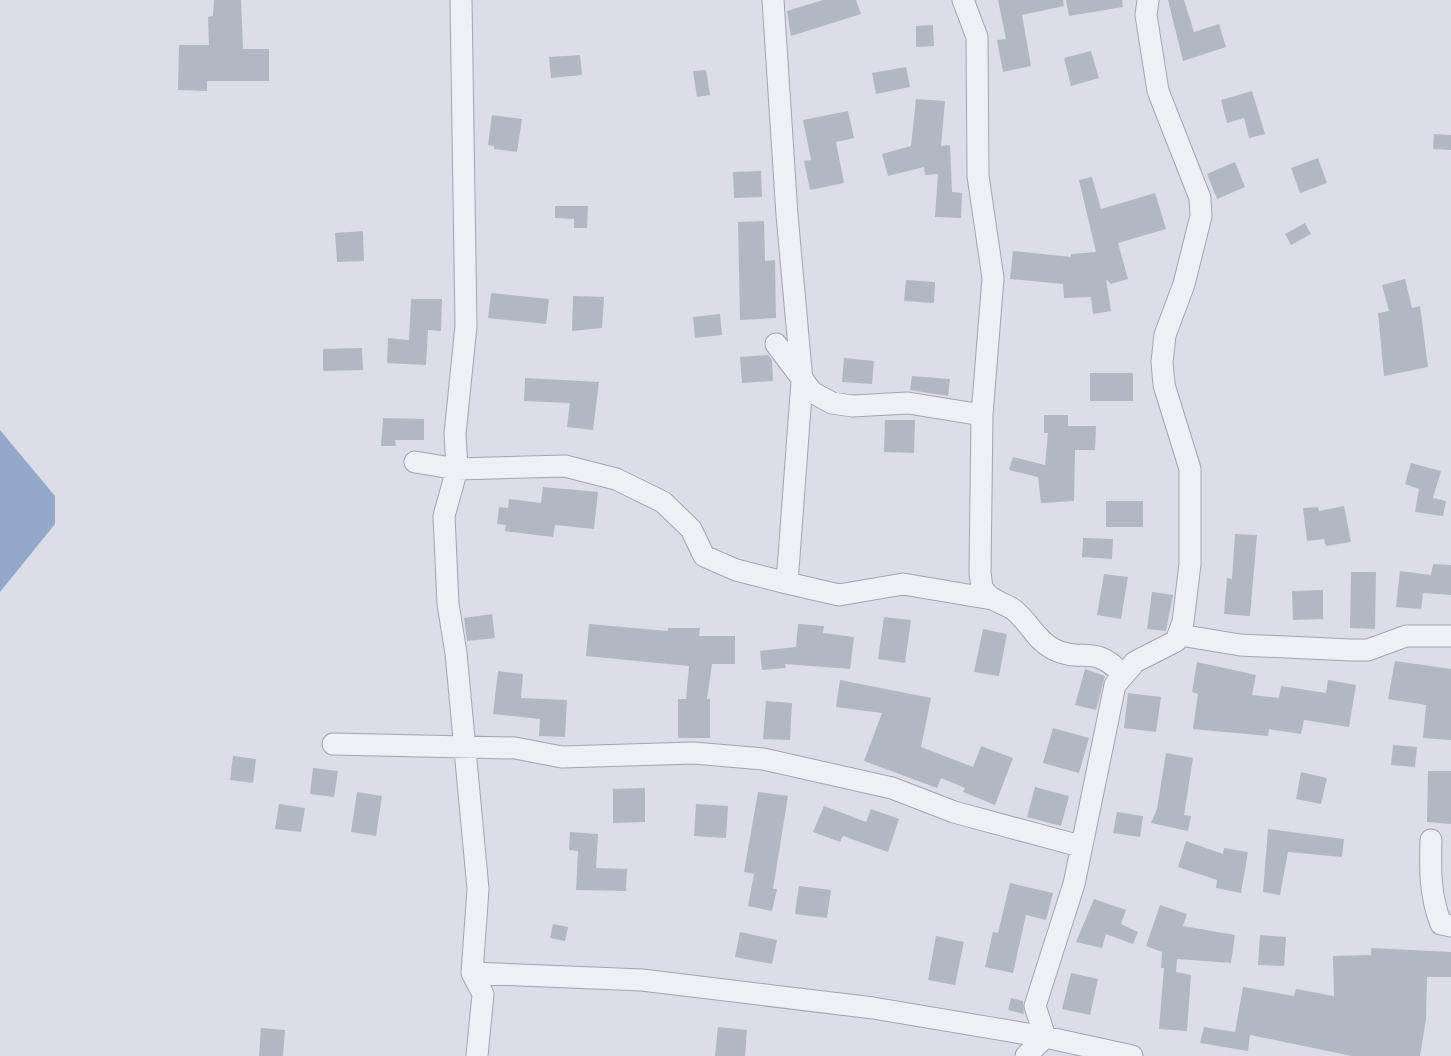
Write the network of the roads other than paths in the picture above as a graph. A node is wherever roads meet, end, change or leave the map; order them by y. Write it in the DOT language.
graph roads {
  1 [pos="461,0"];
  2 [pos="774,0"];
  3 [pos="963,0"];
  4 [pos="1148,0"];
  5 [pos="776,344"];
  6 [pos="802,381"];
  7 [pos="982,415"];
  8 [pos="415,462"];
  9 [pos="457,469"];
  10 [pos="787,583"];
  11 [pos="992,599"];
  12 [pos="1180,635"];
  13 [pos="1451,636"];
  14 [pos="1122,674"];
  15 [pos="333,744"];
  16 [pos="462,747"];
  17 [pos="1432,839"];
  18 [pos="1080,845"];
  19 [pos="1451,926"];
  20 [pos="472,973"];
  21 [pos="1045,1037"];
  22 [pos="477,1056"];
  23 [pos="1026,1056"];
  24 [pos="1132,1056"];
  1 -- 9 [label="street"];
  2 -- 6 [label="street"];
  3 -- 7 [label="street"];
  4 -- 12 [label="street"];
  5 -- 6 [label="street"];
  6 -- 7 [label="street"];
  6 -- 10 [label="street"];
  7 -- 11 [label="street"];
  8 -- 9 [label="street"];
  9 -- 10 [label="street"];
  9 -- 16 [label="street"];
  10 -- 11 [label="street"];
  11 -- 14 [label="street"];
  12 -- 13 [label="street"];
  12 -- 14 [label="street"];
  14 -- 18 [label="street"];
  15 -- 16 [label="street"];
  16 -- 18 [label="street"];
  16 -- 20 [label="street"];
  17 -- 19 [label="street"];
  18 -- 21 [label="street"];
  20 -- 21 [label="street"];
  20 -- 22 [label="street"];
  21 -- 23 [label="street"];
  21 -- 24 [label="street"];
}
